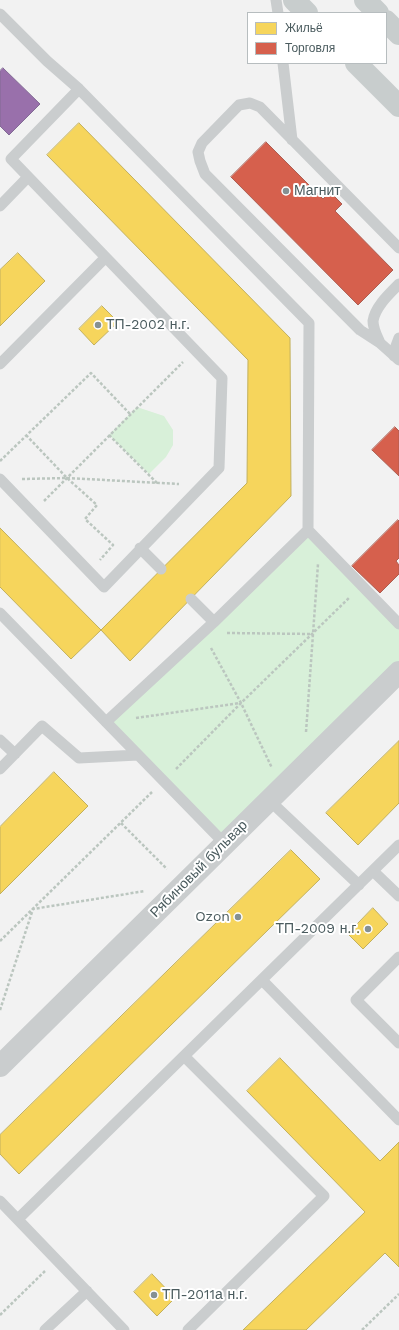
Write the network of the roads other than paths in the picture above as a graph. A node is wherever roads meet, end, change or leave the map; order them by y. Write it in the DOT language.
graph roads {
  1 [pos="276,0"];
  2 [pos="294,0"];
  3 [pos="365,0"];
  4 [pos="278,12"];
  5 [pos="306,12"];
  6 [pos="377,12"];
  7 [pos="0,14"];
  8 [pos="387,22"];
  9 [pos="399,34"];
  10 [pos="284,64"];
  11 [pos="357,64"];
  12 [pos="79,89"];
  13 [pos="399,106"];
  14 [pos="292,140"];
  15 [pos="28,177"];
  16 [pos="0,206"];
  17 [pos="399,248"];
  18 [pos="105,258"];
  19 [pos="399,284"];
  20 [pos="399,338"];
  21 [pos="380,343"];
  22 [pos="397,358"];
  23 [pos="0,364"];
  24 [pos="0,480"];
  25 [pos="308,530"];
  26 [pos="140,548"];
  27 [pos="161,569"];
  28 [pos="191,599"];
  29 [pos="0,613"];
  30 [pos="214,622"];
  31 [pos="399,624"];
  32 [pos="399,672"];
  33 [pos="106,722"];
  34 [pos="0,740"];
  35 [pos="14,754"];
  36 [pos="138,755"];
  37 [pos="0,769"];
  38 [pos="275,794"];
  39 [pos="225,844"];
  40 [pos="399,845"];
  41 [pos="373,871"];
  42 [pos="359,885"];
  43 [pos="399,896"];
  44 [pos="399,957"];
  45 [pos="262,980"];
  46 [pos="399,1043"];
  47 [pos="184,1056"];
  48 [pos="1,1062"];
  49 [pos="399,1120"];
  50 [pos="0,1201"];
  51 [pos="18,1219"];
  52 [pos="87,1291"];
  53 [pos="45,1330"];
  54 [pos="124,1330"];
  55 [pos="188,1330"];
  1 -- 4 [label="lane"];
  2 -- 5 [label="main road"];
  3 -- 6 [label="main road"];
  7 -- 12 [label="lane"];
  8 -- 9 [label="main road"];
  10 -- 14 [label="lane"];
  11 -- 13 [label="main road"];
  12 -- 15 [label="lane"];
  12 -- 25 [label="lane"];
  14 -- 17 [label="lane"];
  14 -- 21 [label="lane"];
  15 -- 16 [label="lane"];
  15 -- 18 [label="lane"];
  18 -- 23 [label="lane"];
  18 -- 26 [label="lane"];
  19 -- 21 [label="lane"];
  20 -- 22 [label="lane"];
  21 -- 22 [label="lane"];
  24 -- 26 [label="lane"];
  25 -- 30 [label="lane"];
  25 -- 31 [label="lane"];
  26 -- 27 [label="lane"];
  28 -- 30 [label="lane"];
  29 -- 33 [label="lane"];
  30 -- 33 [label="lane"];
  32 -- 38 [label="street, Рябиновый бульвар"];
  33 -- 36 [label="lane"];
  34 -- 35 [label="lane"];
  35 -- 36 [label="lane"];
  35 -- 37 [label="lane"];
  36 -- 39 [label="lane"];
  38 -- 39 [label="street, Рябиновый бульвар"];
  38 -- 42 [label="lane"];
  39 -- 48 [label="street, Рябиновый бульвар"];
  40 -- 41 [label="lane"];
  41 -- 42 [label="lane"];
  41 -- 43 [label="lane"];
  42 -- 45 [label="lane"];
  44 -- 46 [label="lane"];
  45 -- 47 [label="lane"];
  45 -- 49 [label="lane"];
  47 -- 51 [label="lane"];
  47 -- 55 [label="lane"];
  50 -- 51 [label="lane"];
  51 -- 52 [label="lane"];
  52 -- 53 [label="lane"];
  52 -- 54 [label="lane"];
}
